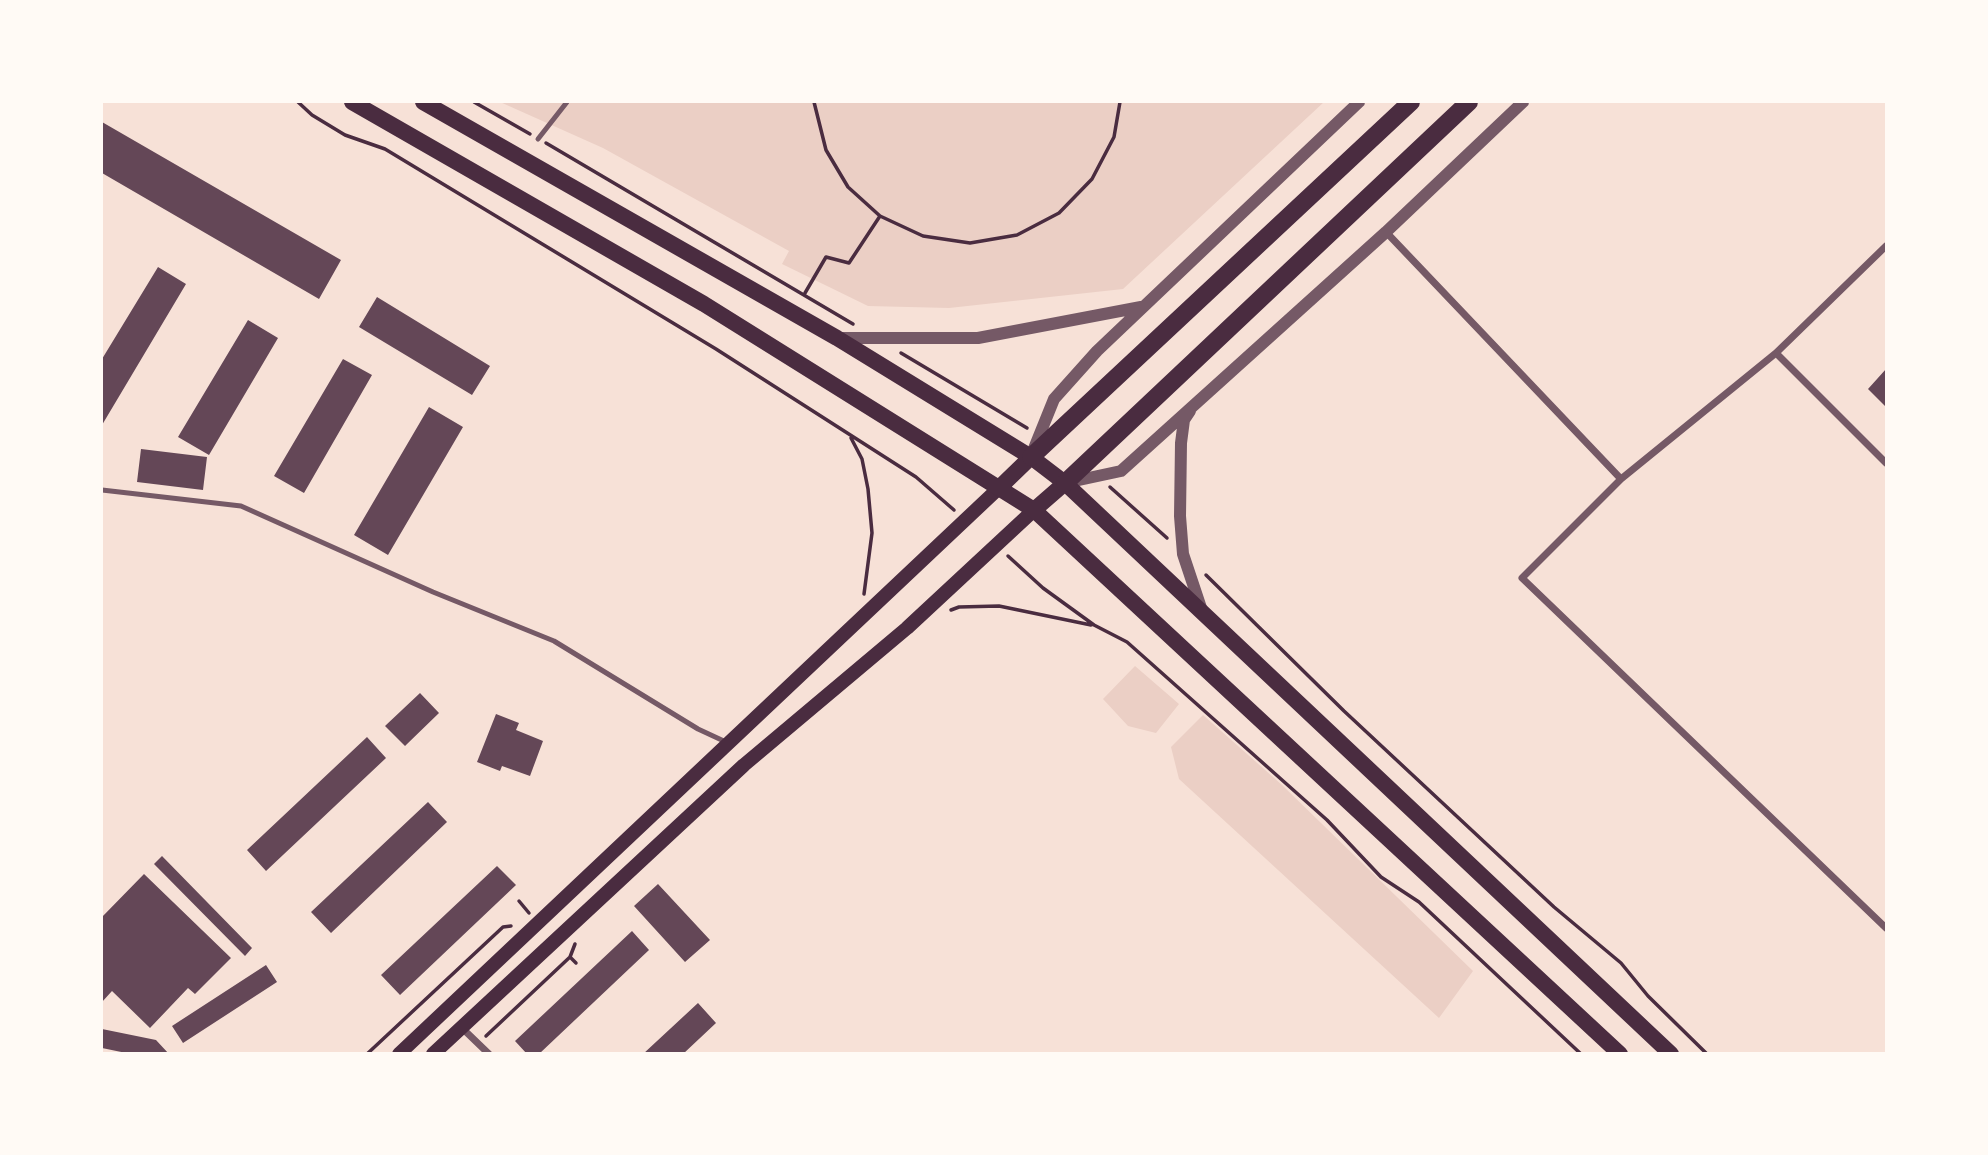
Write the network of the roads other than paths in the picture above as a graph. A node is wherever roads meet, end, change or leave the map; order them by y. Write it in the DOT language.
graph roads {
  1 [pos="352,102"];
  2 [pos="423,102"];
  3 [pos="567,102"];
  4 [pos="1359,102"];
  5 [pos="1411,102"];
  6 [pos="1469,102"];
  7 [pos="1523,102"];
  8 [pos="538,139"];
  9 [pos="1386,232"];
  10 [pos="1886,246"];
  11 [pos="1141,307"];
  12 [pos="837,338"];
  13 [pos="1776,353"];
  14 [pos="1197,402"];
  15 [pos="1031,457"];
  16 [pos="1886,463"];
  17 [pos="1621,479"];
  18 [pos="1065,483"];
  19 [pos="1000,487"];
  20 [pos="102,490"];
  21 [pos="1034,510"];
  22 [pos="1202,612"];
  23 [pos="726,742"];
  24 [pos="1886,928"];
  25 [pos="461,1027"];
  26 [pos="399,1054"];
  27 [pos="433,1054"];
  28 [pos="489,1054"];
  29 [pos="1620,1054"];
  30 [pos="1671,1054"];
  1 -- 19 [label="main road"];
  2 -- 12 [label="main road"];
  3 -- 8 [label="lane"];
  4 -- 11 [label="street"];
  5 -- 15 [label="highway"];
  6 -- 18 [label="highway"];
  7 -- 9 [label="street"];
  9 -- 14 [label="street"];
  9 -- 17 [label="street"];
  10 -- 13 [label="street"];
  11 -- 12 [label="street"];
  11 -- 15 [label="street"];
  12 -- 15 [label="main road"];
  13 -- 16 [label="street"];
  13 -- 17 [label="street"];
  14 -- 18 [label="street"];
  14 -- 22 [label="street"];
  15 -- 18 [label="main road"];
  15 -- 19 [label="main road"];
  17 -- 24 [label="street"];
  18 -- 21 [label="main road"];
  18 -- 22 [label="main road"];
  19 -- 21 [label="main road"];
  19 -- 23 [label="main road"];
  20 -- 23 [label="lane"];
  21 -- 25 [label="main road"];
  21 -- 29 [label="main road"];
  22 -- 30 [label="main road"];
  23 -- 26 [label="main road"];
  25 -- 27 [label="main road"];
  25 -- 28 [label="street"];
}
